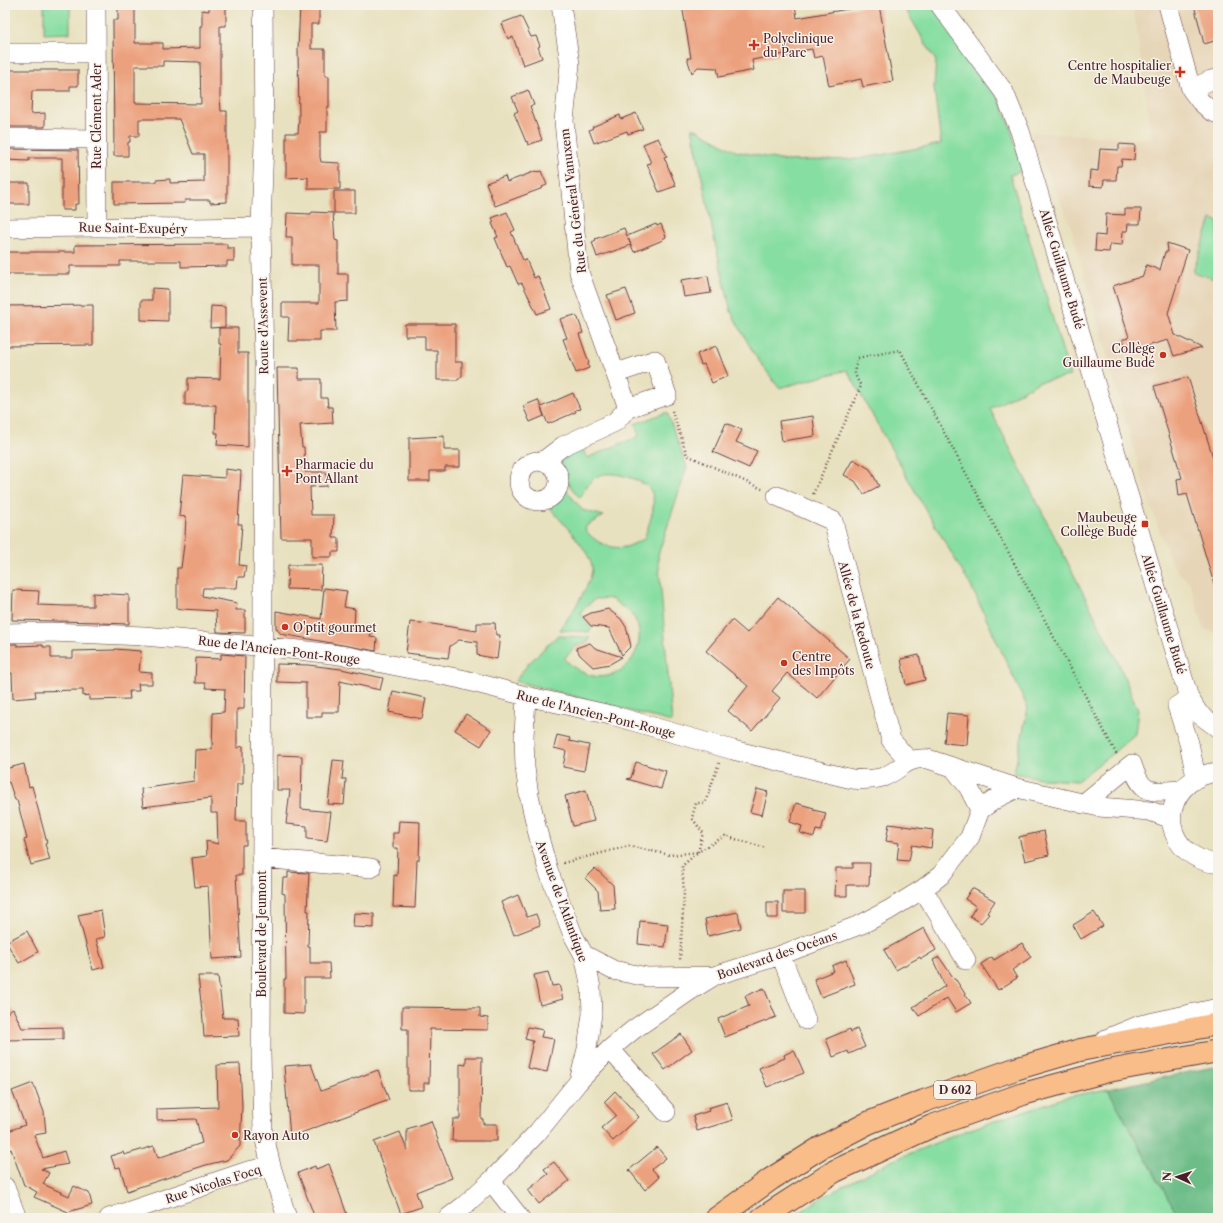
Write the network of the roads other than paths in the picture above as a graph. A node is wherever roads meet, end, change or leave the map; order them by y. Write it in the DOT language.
graph roads {
  1 [pos="96,5"];
  2 [pos="263,5"];
  3 [pos="561,5"];
  4 [pos="940,5"];
  5 [pos="1168,5"];
  6 [pos="5,53"];
  7 [pos="96,53"];
  8 [pos="1218,78"];
  9 [pos="1191,89"];
  10 [pos="1218,114"];
  11 [pos="5,138"];
  12 [pos="96,139"];
  13 [pos="97,227"];
  14 [pos="261,227"];
  15 [pos="5,228"];
  16 [pos="617,373"];
  17 [pos="628,408"];
  18 [pos="542,462"];
  19 [pos="777,496"];
  20 [pos="5,633"];
  21 [pos="262,646"];
  22 [pos="526,696"];
  23 [pos="1183,702"];
  24 [pos="1218,728"];
  25 [pos="909,761"];
  26 [pos="953,767"];
  27 [pos="1218,772"];
  28 [pos="1196,777"];
  29 [pos="1017,788"];
  30 [pos="1181,790"];
  31 [pos="1083,804"];
  32 [pos="980,810"];
  33 [pos="1172,819"];
  34 [pos="261,858"];
  35 [pos="1200,859"];
  36 [pos="1218,863"];
  37 [pos="371,868"];
  38 [pos="1218,869"];
  39 [pos="923,889"];
  40 [pos="584,955"];
  41 [pos="781,955"];
  42 [pos="966,960"];
  43 [pos="714,976"];
  44 [pos="1218,1008"];
  45 [pos="806,1020"];
  46 [pos="1218,1024"];
  47 [pos="610,1048"];
  48 [pos="1080,1050"];
  49 [pos="1218,1052"];
  50 [pos="579,1081"];
  51 [pos="666,1112"];
  52 [pos="271,1166"];
  53 [pos="491,1181"];
  54 [pos="5,1187"];
  55 [pos="21,1216"];
  56 [pos="109,1218"];
  57 [pos="287,1218"];
  58 [pos="448,1218"];
  59 [pos="520,1218"];
  60 [pos="717,1218"];
  61 [pos="762,1218"];
  1 -- 7 [label="street, Rue Clément Ader"];
  2 -- 14 [label="street, Route d'Assevent"];
  3 -- 16 [label="street, Rue du Général Vanuxem"];
  4 -- 23 [label="street, Allée Guillaume Budé"];
  5 -- 9 [label="street"];
  6 -- 7 [label="street"];
  7 -- 12 [label="street, Rue Clément Ader"];
  8 -- 9 [label="street"];
  9 -- 10 [label="street"];
  11 -- 12 [label="street"];
  12 -- 13 [label="street, Rue Clément Ader"];
  13 -- 14 [label="street, Rue Saint-Exupéry"];
  13 -- 15 [label="street, Rue Saint-Exupéry"];
  14 -- 21 [label="street, Route d'Assevent"];
  16 -- 17 [label="street, Rue du Général Vanuxem"];
  16 -- 17 [label="street"];
  17 -- 18 [label="street"];
  19 -- 25 [label="street, Allée de la Redoute"];
  20 -- 21 [label="street, Rue de l'Ancien-Pont-Rouge"];
  21 -- 22 [label="street, Rue de l'Ancien-Pont-Rouge"];
  21 -- 34 [label="street, Boulevard de Jeumont"];
  22 -- 25 [label="street, Rue de l'Ancien-Pont-Rouge"];
  22 -- 40 [label="street, Avenue de l'Atlantique"];
  23 -- 24 [label="street"];
  23 -- 28 [label="street"];
  25 -- 26 [label="street, Rue de l'Ancien-Pont-Rouge"];
  26 -- 29 [label="street, Rue de l'Ancien-Pont-Rouge"];
  26 -- 32 [label="street"];
  27 -- 28 [label="street"];
  28 -- 30 [label="street"];
  29 -- 31 [label="street, Rue de l'Ancien-Pont-Rouge"];
  29 -- 32 [label="street"];
  30 -- 31 [label="street"];
  30 -- 33 [label="street"];
  31 -- 33 [label="street, Rue de l'Ancien-Pont-Rouge"];
  32 -- 39 [label="street, Boulevard des Océans"];
  33 -- 35 [label="street"];
  34 -- 37 [label="street"];
  34 -- 52 [label="street, Boulevard de Jeumont"];
  35 -- 36 [label="street"];
  35 -- 38 [label="street"];
  39 -- 41 [label="street, Boulevard des Océans"];
  39 -- 42 [label="street"];
  40 -- 43 [label="street"];
  40 -- 50 [label="street, Avenue de l'Atlantique"];
  41 -- 43 [label="street, Boulevard des Océans"];
  41 -- 45 [label="street"];
  43 -- 47 [label="street, Boulevard des Océans"];
  44 -- 48 [label="street"];
  46 -- 48 [label="main road, D 602"];
  47 -- 50 [label="street, Boulevard des Océans"];
  47 -- 51 [label="street"];
  48 -- 60 [label="main road, D 602"];
  49 -- 61 [label="main road, D 602"];
  50 -- 53 [label="street, Boulevard des Océans"];
  52 -- 56 [label="street, Rue Nicolas Focq"];
  52 -- 57 [label="street, Boulevard de Jeumont"];
  53 -- 58 [label="street, Boulevard des Océans"];
  53 -- 59 [label="street"];
  54 -- 55 [label="street"];
}
